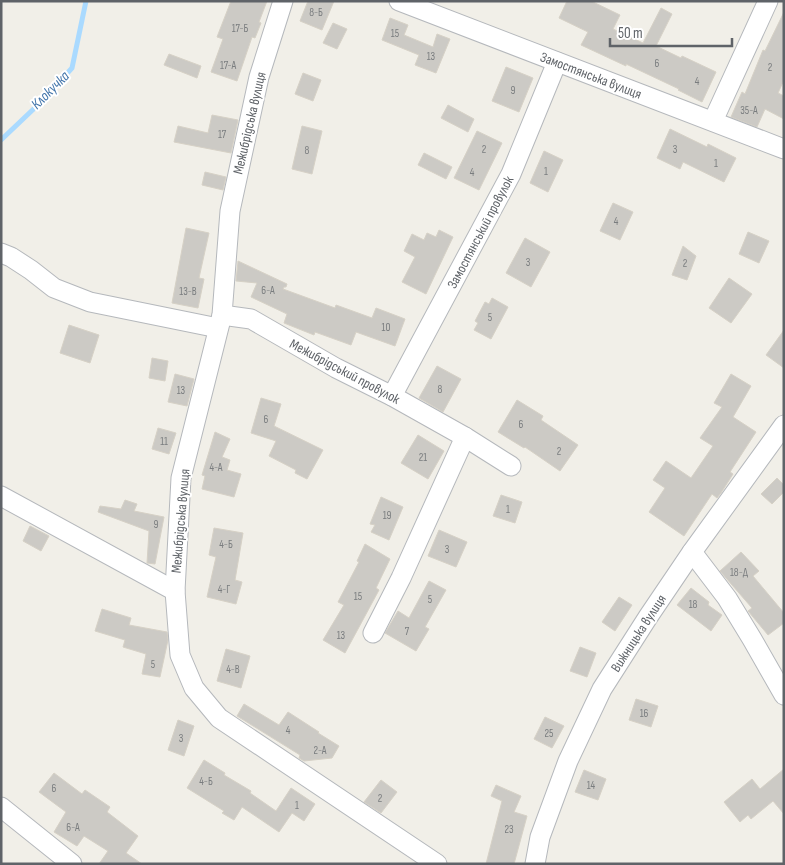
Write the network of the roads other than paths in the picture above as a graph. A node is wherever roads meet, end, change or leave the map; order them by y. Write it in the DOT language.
graph roads {
  1 [pos="283,1"];
  2 [pos="399,1"];
  3 [pos="768,1"];
  4 [pos="557,62"];
  5 [pos="712,121"];
  6 [pos="784,148"];
  7 [pos="1,253"];
  8 [pos="220,321"];
  9 [pos="392,396"];
  10 [pos="784,425"];
  11 [pos="465,438"];
  12 [pos="511,466"];
  13 [pos="1,496"];
  14 [pos="692,552"];
  15 [pos="175,591"];
  16 [pos="373,633"];
  17 [pos="784,694"];
  18 [pos="1,807"];
  19 [pos="72,864"];
  20 [pos="437,864"];
  21 [pos="535,864"];
  1 -- 8 [label="street, Межибрідська вулиця"];
  2 -- 4 [label="street, Замостянська вулиця"];
  3 -- 5 [label="street"];
  4 -- 5 [label="street, Замостянська вулиця"];
  4 -- 9 [label="street, Замостянський провулок"];
  5 -- 6 [label="street, Замостянська вулиця"];
  7 -- 8 [label="street, Межибрідський провулок"];
  8 -- 9 [label="street, Межибрідський провулок"];
  8 -- 15 [label="street, Межибрідська вулиця"];
  9 -- 11 [label="street, Межибрідський провулок"];
  10 -- 14 [label="street, Вижницька вулиця"];
  11 -- 12 [label="street, Межибрідський провулок"];
  11 -- 16 [label="street"];
  13 -- 15 [label="street"];
  14 -- 17 [label="street"];
  14 -- 21 [label="street, Вижницька вулиця"];
  15 -- 20 [label="street, Межибрідська вулиця"];
  18 -- 19 [label="street"];
}
